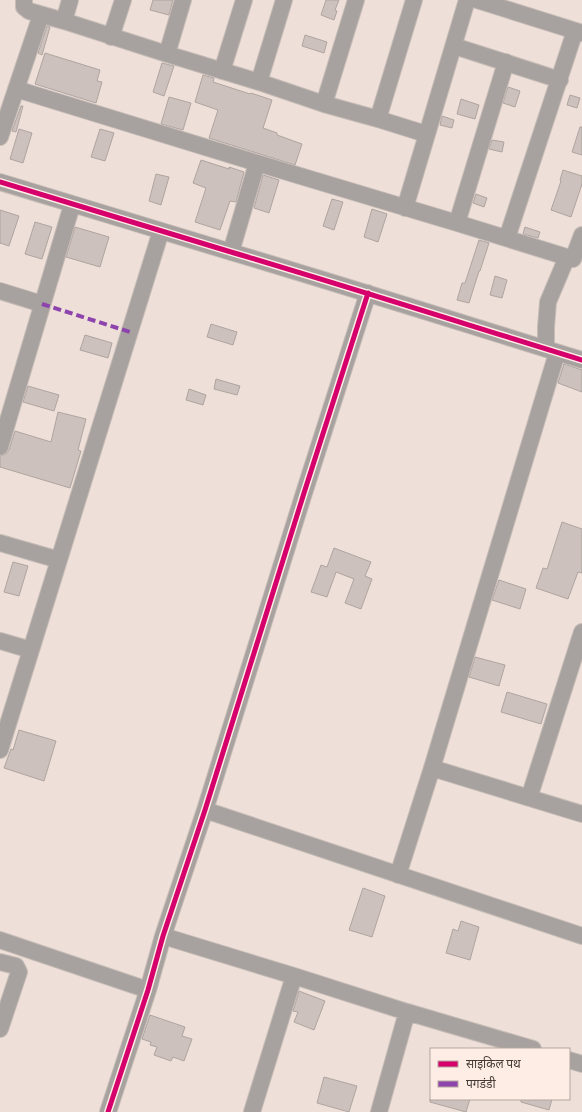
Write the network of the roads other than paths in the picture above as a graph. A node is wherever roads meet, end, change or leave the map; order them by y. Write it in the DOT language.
graph roads {
  1 [pos="24,0"];
  2 [pos="70,0"];
  3 [pos="123,0"];
  4 [pos="183,0"];
  5 [pos="244,0"];
  6 [pos="284,0"];
  7 [pos="356,0"];
  8 [pos="414,0"];
  9 [pos="467,0"];
  10 [pos="477,0"];
  11 [pos="41,15"];
  12 [pos="64,21"];
  13 [pos="578,32"];
  14 [pos="111,37"];
  15 [pos="454,46"];
  16 [pos="167,54"];
  17 [pos="506,62"];
  18 [pos="222,71"];
  19 [pos="560,80"];
  20 [pos="259,82"];
  21 [pos="10,95"];
  22 [pos="324,104"];
  23 [pos="378,119"];
  24 [pos="426,134"];
  25 [pos="0,137"];
  26 [pos="257,163"];
  27 [pos="0,182"];
  28 [pos="72,205"];
  29 [pos="405,208"];
  30 [pos="457,222"];
  31 [pos="160,231"];
  32 [pos="582,235"];
  33 [pos="507,238"];
  34 [pos="231,252"];
  35 [pos="567,257"];
  36 [pos="0,291"];
  37 [pos="368,293"];
  38 [pos="42,304"];
  39 [pos="551,351"];
  40 [pos="582,360"];
  41 [pos="0,448"];
  42 [pos="0,542"];
  43 [pos="58,560"];
  44 [pos="582,632"];
  45 [pos="0,641"];
  46 [pos="31,650"];
  47 [pos="1,743"];
  48 [pos="432,768"];
  49 [pos="529,798"];
  50 [pos="205,810"];
  51 [pos="582,814"];
  52 [pos="398,875"];
  53 [pos="163,936"];
  54 [pos="582,936"];
  55 [pos="0,940"];
  56 [pos="0,962"];
  57 [pos="294,976"];
  58 [pos="148,990"];
  59 [pos="407,1012"];
  60 [pos="0,1029"];
  61 [pos="530,1048"];
  62 [pos="570,1060"];
  63 [pos="582,1064"];
  64 [pos="108,1112"];
  65 [pos="252,1112"];
  66 [pos="379,1112"];
  1 -- 11 [label="street"];
  2 -- 12 [label="street"];
  3 -- 14 [label="street"];
  4 -- 16 [label="street"];
  5 -- 18 [label="street"];
  6 -- 20 [label="street"];
  7 -- 22 [label="street"];
  8 -- 23 [label="street"];
  9 -- 15 [label="street"];
  10 -- 13 [label="street"];
  11 -- 12 [label="street"];
  11 -- 21 [label="street"];
  12 -- 14 [label="street"];
  13 -- 19 [label="street"];
  14 -- 16 [label="street"];
  15 -- 17 [label="street"];
  15 -- 24 [label="street"];
  16 -- 18 [label="street"];
  17 -- 19 [label="street"];
  17 -- 30 [label="street"];
  18 -- 20 [label="street"];
  19 -- 33 [label="street"];
  20 -- 22 [label="street"];
  21 -- 25 [label="street"];
  21 -- 26 [label="street"];
  22 -- 23 [label="street"];
  23 -- 24 [label="street"];
  24 -- 29 [label="street"];
  26 -- 29 [label="street"];
  26 -- 34 [label="street"];
  27 -- 28 [label="street"];
  28 -- 31 [label="street"];
  28 -- 38 [label="street"];
  29 -- 30 [label="street"];
  30 -- 33 [label="street"];
  31 -- 34 [label="street"];
  31 -- 43 [label="street"];
  32 -- 35 [label="street"];
  33 -- 35 [label="street"];
  34 -- 37 [label="street"];
  35 -- 39 [label="street"];
  36 -- 38 [label="street"];
  37 -- 39 [label="street"];
  37 -- 50 [label="street"];
  38 -- 41 [label="street"];
  39 -- 40 [label="street"];
  39 -- 48 [label="street"];
  42 -- 43 [label="street"];
  43 -- 46 [label="street"];
  44 -- 49 [label="street"];
  45 -- 46 [label="street"];
  46 -- 47 [label="street"];
  48 -- 49 [label="street"];
  48 -- 52 [label="street"];
  49 -- 51 [label="street"];
  50 -- 52 [label="street"];
  50 -- 53 [label="street"];
  52 -- 54 [label="street"];
  53 -- 57 [label="street"];
  53 -- 58 [label="street"];
  55 -- 58 [label="street"];
  56 -- 60 [label="street"];
  57 -- 59 [label="street"];
  57 -- 65 [label="street"];
  58 -- 64 [label="street"];
  59 -- 61 [label="street"];
  59 -- 66 [label="street"];
  62 -- 63 [label="street"];
}
